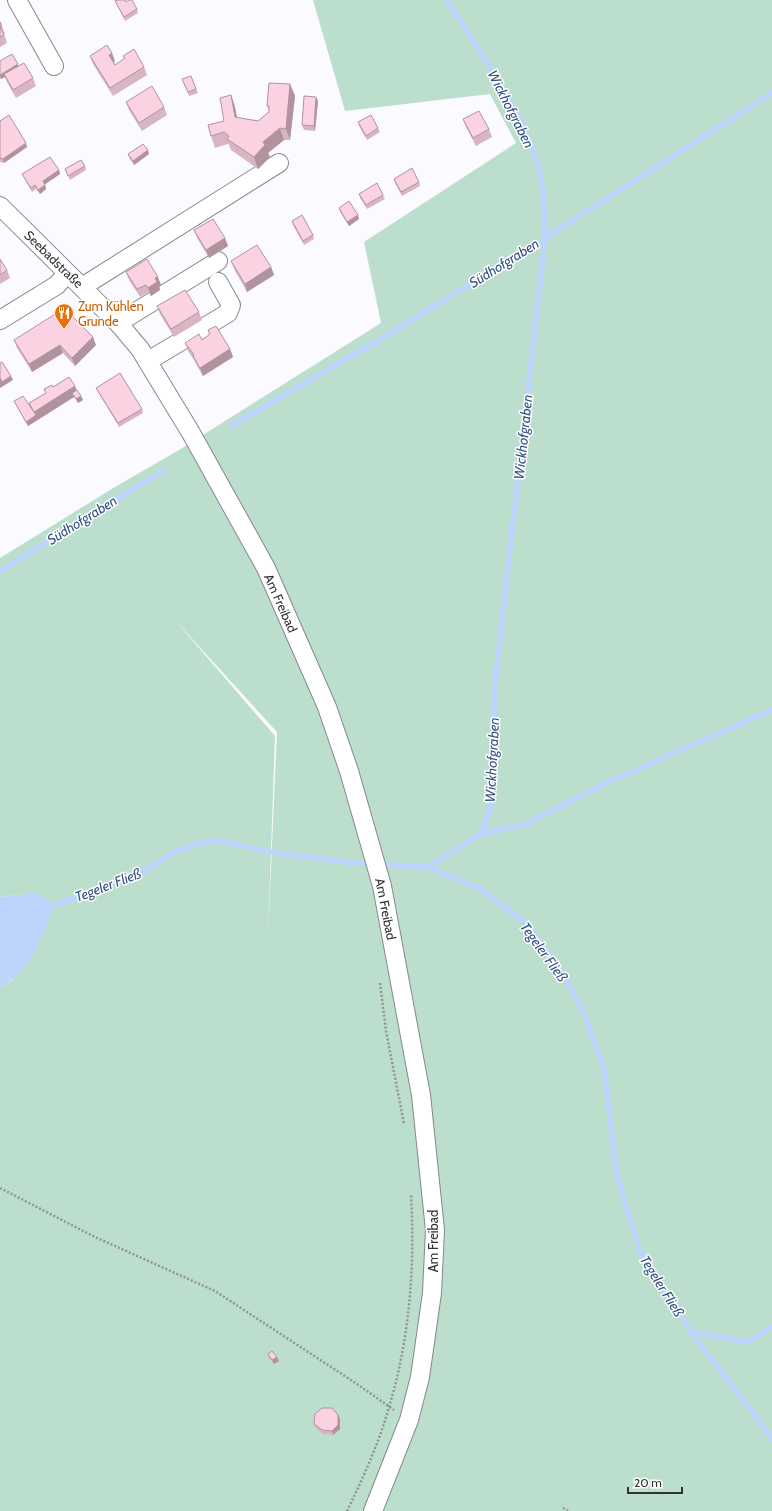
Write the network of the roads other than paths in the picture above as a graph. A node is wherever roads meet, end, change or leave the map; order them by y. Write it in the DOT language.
graph roads {
  1 [pos="17,0"];
  2 [pos="54,66"];
  3 [pos="280,163"];
  4 [pos="0,206"];
  5 [pos="218,261"];
  6 [pos="67,273"];
  7 [pos="218,282"];
  8 [pos="82,287"];
  9 [pos="0,320"];
  10 [pos="118,323"];
  11 [pos="144,355"];
  12 [pos="373,1511"];
  1 -- 2 [label="street"];
  3 -- 8 [label="street"];
  4 -- 6 [label="street, Seebadstraße"];
  5 -- 10 [label="street"];
  6 -- 8 [label="street, Seebadstraße"];
  6 -- 9 [label="street"];
  7 -- 11 [label="street"];
  8 -- 10 [label="street, Seebadstraße"];
  10 -- 11 [label="street, Seebadstraße"];
  11 -- 12 [label="street, Am Freibad"];
}
